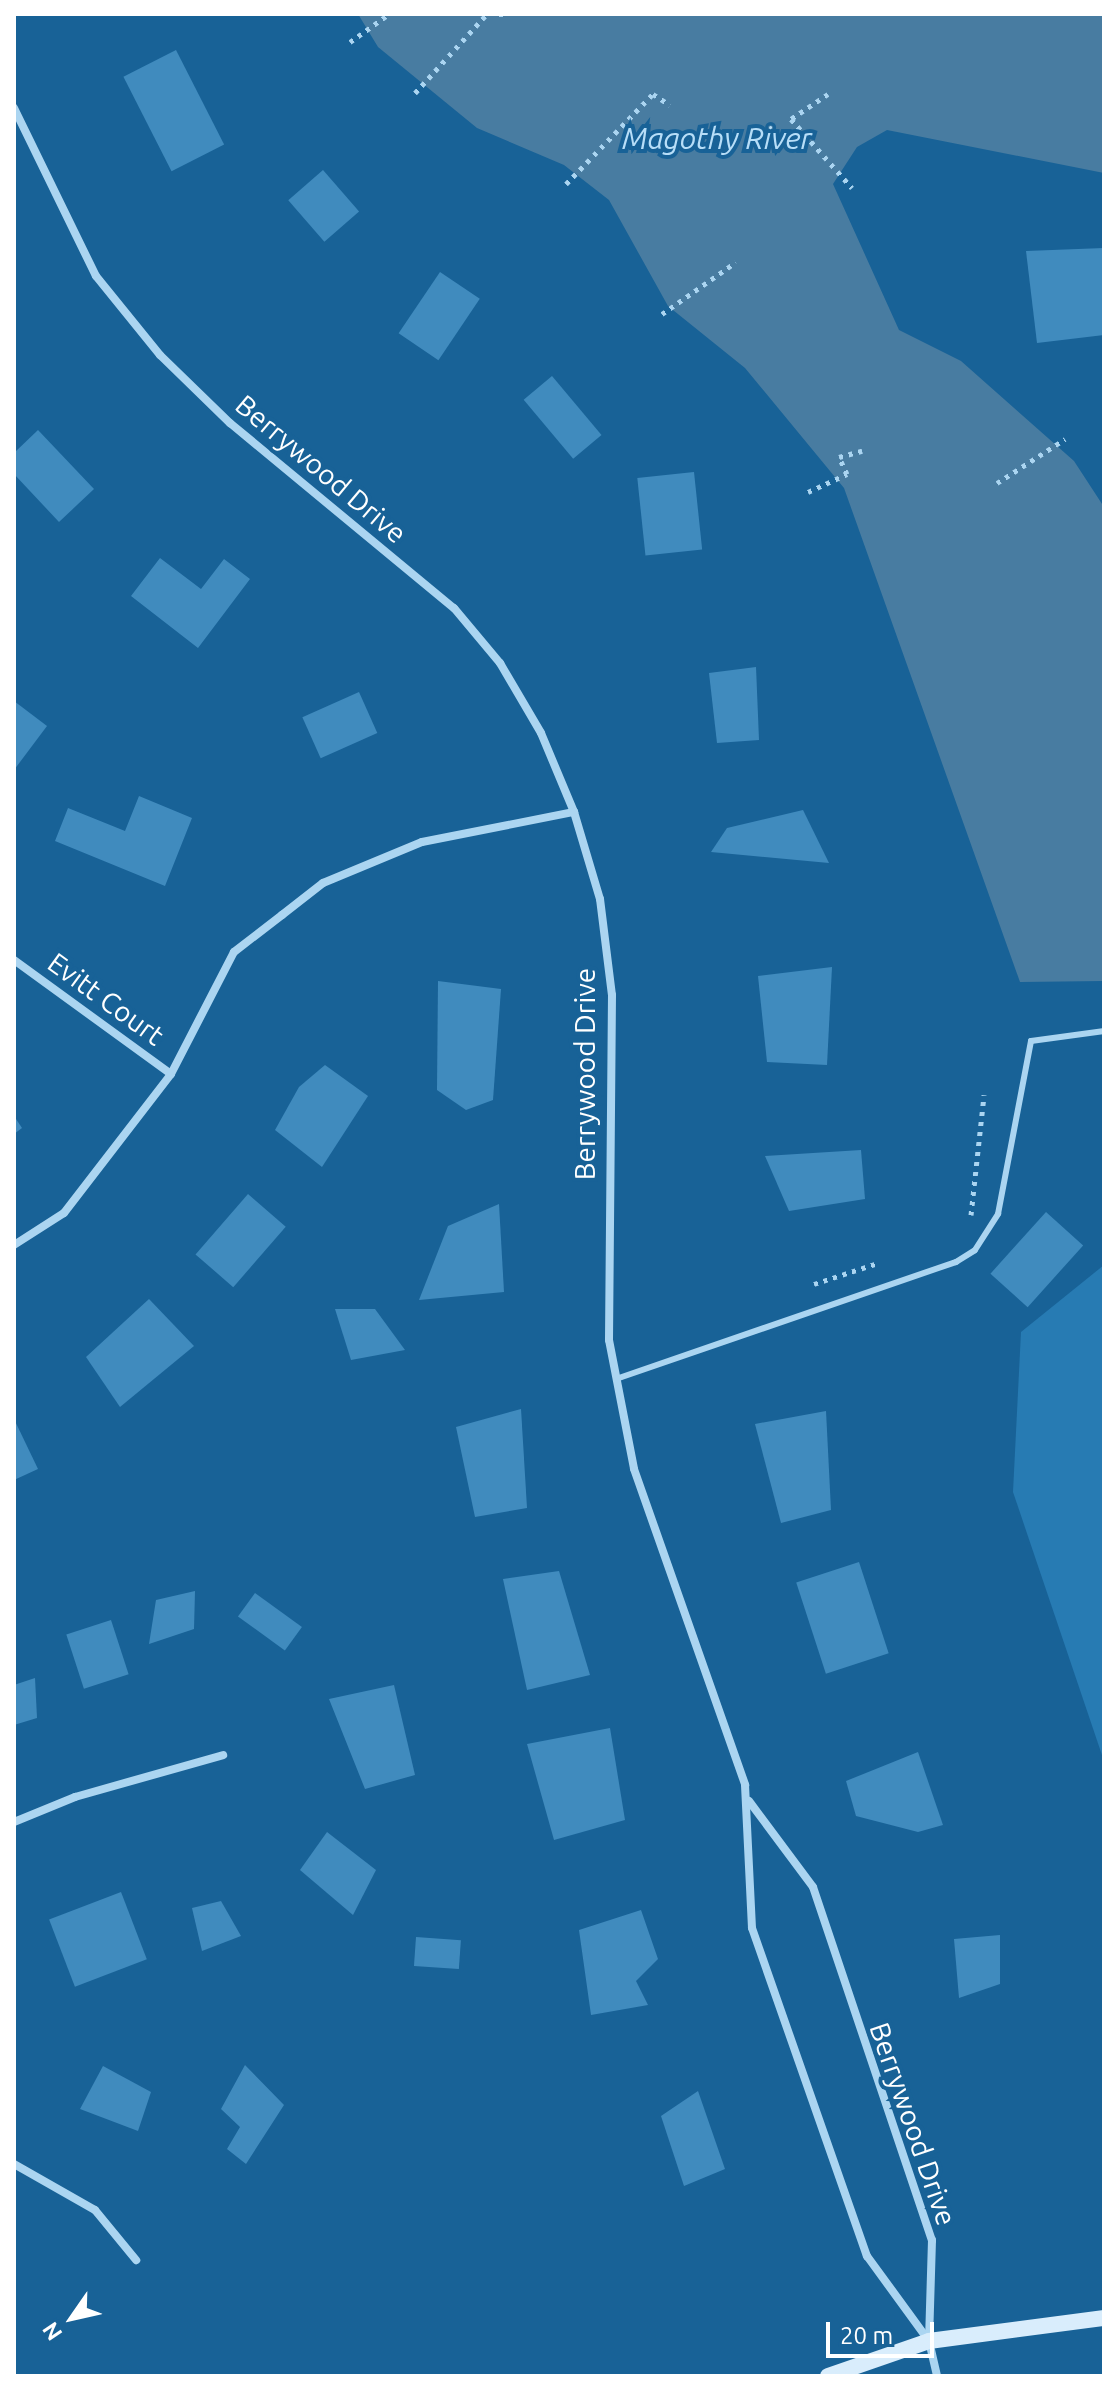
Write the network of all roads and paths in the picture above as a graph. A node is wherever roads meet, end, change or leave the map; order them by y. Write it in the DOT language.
graph roads {
  1 [pos="389,14"];
  2 [pos="487,14"];
  3 [pos="499,14"];
  4 [pos="506,14"];
  5 [pos="350,42"];
  6 [pos="415,93"];
  7 [pos="828,94"];
  8 [pos="670,105"];
  9 [pos="14,111"];
  10 [pos="566,184"];
  11 [pos="852,188"];
  12 [pos="736,262"];
  13 [pos="662,314"];
  14 [pos="1065,439"];
  15 [pos="862,451"];
  16 [pos="997,483"];
  17 [pos="808,492"];
  18 [pos="574,812"];
  19 [pos="14,960"];
  20 [pos="1104,1031"];
  21 [pos="171,1074"];
  22 [pos="984,1095"];
  23 [pos="970,1217"];
  24 [pos="14,1245"];
  25 [pos="885,1261"];
  26 [pos="814,1284"];
  27 [pos="616,1379"];
  28 [pos="223,1755"];
  29 [pos="749,1800"];
  30 [pos="14,1822"];
  31 [pos="14,2164"];
  32 [pos="136,2260"];
  33 [pos="1104,2318"];
  34 [pos="929,2341"];
  35 [pos="828,2376"];
  36 [pos="937,2376"];
  1 -- 5 [label="path"];
  2 -- 6 [label="path"];
  3 -- 4 [label="path"];
  7 -- 11 [label="path"];
  8 -- 10 [label="path"];
  9 -- 18 [label="street, Berrywood Drive"];
  12 -- 13 [label="path"];
  14 -- 16 [label="path"];
  15 -- 17 [label="path"];
  18 -- 21 [label="street"];
  18 -- 27 [label="street, Berrywood Drive"];
  19 -- 21 [label="street, Evitt Court"];
  20 -- 27 [label="lane"];
  21 -- 24 [label="street"];
  22 -- 23 [label="path"];
  25 -- 26 [label="path"];
  27 -- 29 [label="street, Berrywood Drive"];
  28 -- 30 [label="street"];
  29 -- 34 [label="street, Berrywood Drive"];
  29 -- 34 [label="street, Berrywood Drive"];
  31 -- 32 [label="street"];
  33 -- 34 [label="main road"];
  34 -- 35 [label="main road"];
  34 -- 36 [label="street"];
}
